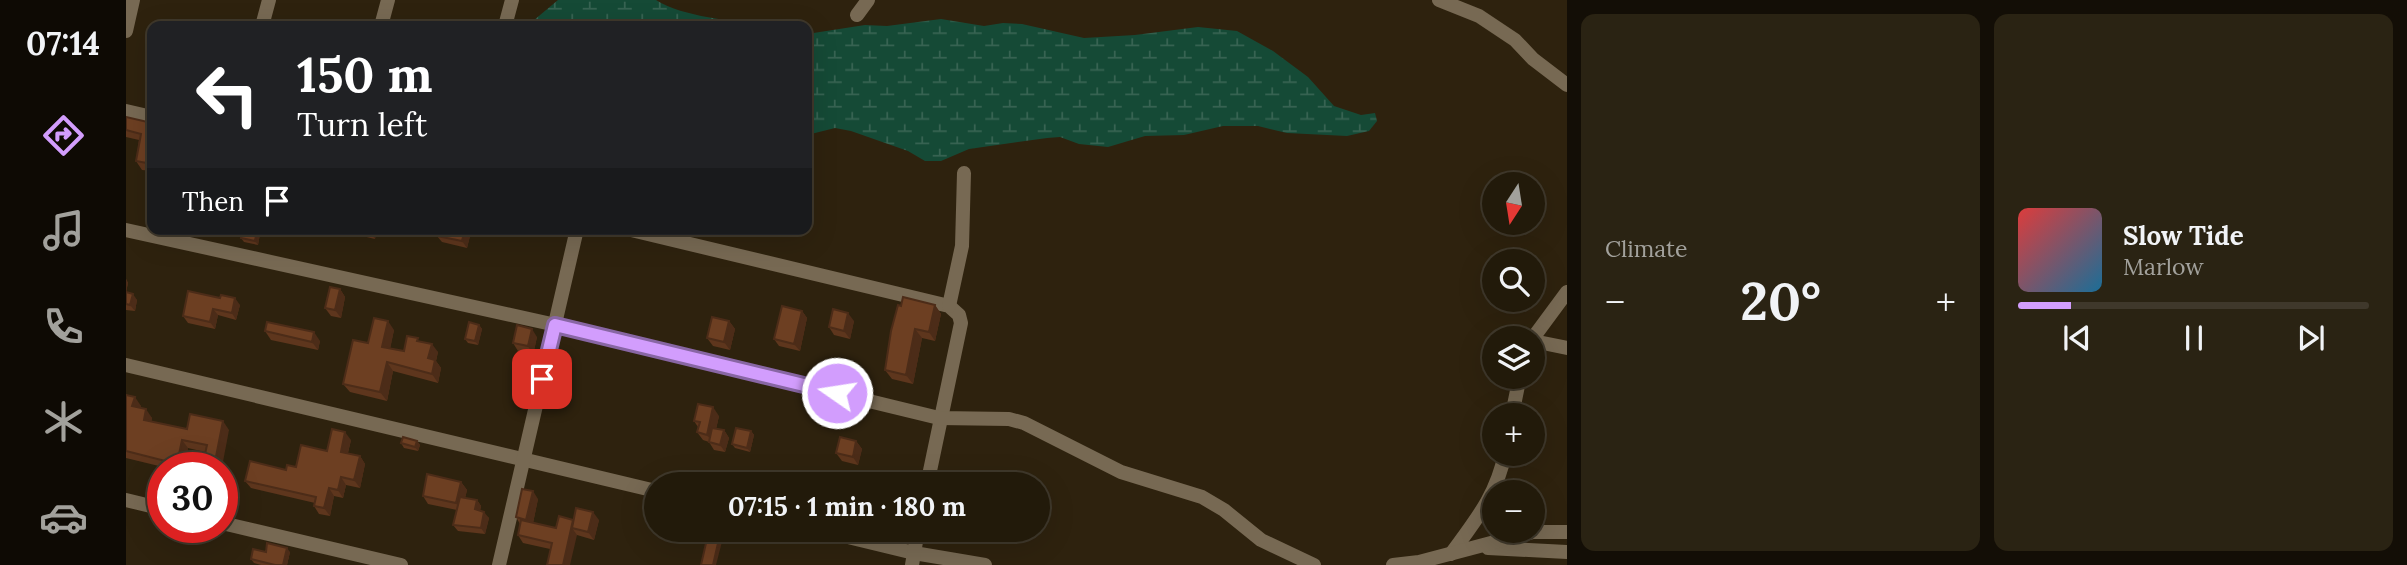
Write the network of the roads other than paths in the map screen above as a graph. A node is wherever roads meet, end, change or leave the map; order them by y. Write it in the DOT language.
graph roads {
  1 [pos="133,0"];
  2 [pos="268,0"];
  3 [pos="388,0"];
  4 [pos="512,0"];
  5 [pos="868,0"];
  6 [pos="1439,0"];
  7 [pos="857,15"];
  8 [pos="263,21"];
  9 [pos="382,21"];
  10 [pos="506,21"];
  11 [pos="126,31"];
  12 [pos="1567,85"];
  13 [pos="126,111"];
  14 [pos="147,116"];
  15 [pos="964,173"];
  16 [pos="126,230"];
  17 [pos="147,235"];
  18 [pos="149,235"];
  19 [pos="575,235"];
  20 [pos="652,235"];
  21 [pos="1567,292"];
  22 [pos="948,306"];
  23 [pos="555,325"];
  24 [pos="1542,326"];
  25 [pos="1545,342"];
  26 [pos="1567,348"];
  27 [pos="126,365"];
  28 [pos="939,418"];
  29 [pos="523,459"];
  30 [pos="1503,466"];
  31 [pos="929,472"];
  32 [pos="644,488"];
  33 [pos="126,500"];
  34 [pos="147,505"];
  35 [pos="238,527"];
  36 [pos="1567,532"];
  37 [pos="858,542"];
  38 [pos="1477,548"];
  39 [pos="1567,552"];
  40 [pos="1451,554"];
  41 [pos="913,559"];
  42 [pos="401,565"];
  43 [pos="499,565"];
  44 [pos="985,565"];
  45 [pos="1314,565"];
  46 [pos="1393,565"];
  1 -- 11 [label="street"];
  2 -- 8 [label="street"];
  3 -- 9 [label="street"];
  4 -- 10 [label="street"];
  5 -- 7 [label="street"];
  6 -- 12 [label="street"];
  13 -- 14 [label="street"];
  15 -- 22 [label="street"];
  16 -- 17 [label="street"];
  18 -- 23 [label="street"];
  19 -- 23 [label="street"];
  20 -- 22 [label="street"];
  21 -- 24 [label="street"];
  22 -- 28 [label="street"];
  23 -- 28 [label="street"];
  23 -- 29 [label="street"];
  25 -- 26 [label="street"];
  27 -- 29 [label="street"];
  28 -- 31 [label="street"];
  28 -- 45 [label="street"];
  29 -- 32 [label="street"];
  29 -- 43 [label="street"];
  30 -- 40 [label="street"];
  33 -- 34 [label="street"];
  35 -- 42 [label="street"];
  36 -- 38 [label="street"];
  37 -- 41 [label="street"];
  38 -- 39 [label="street"];
  38 -- 40 [label="street"];
  40 -- 46 [label="street"];
  41 -- 44 [label="street"];
}
